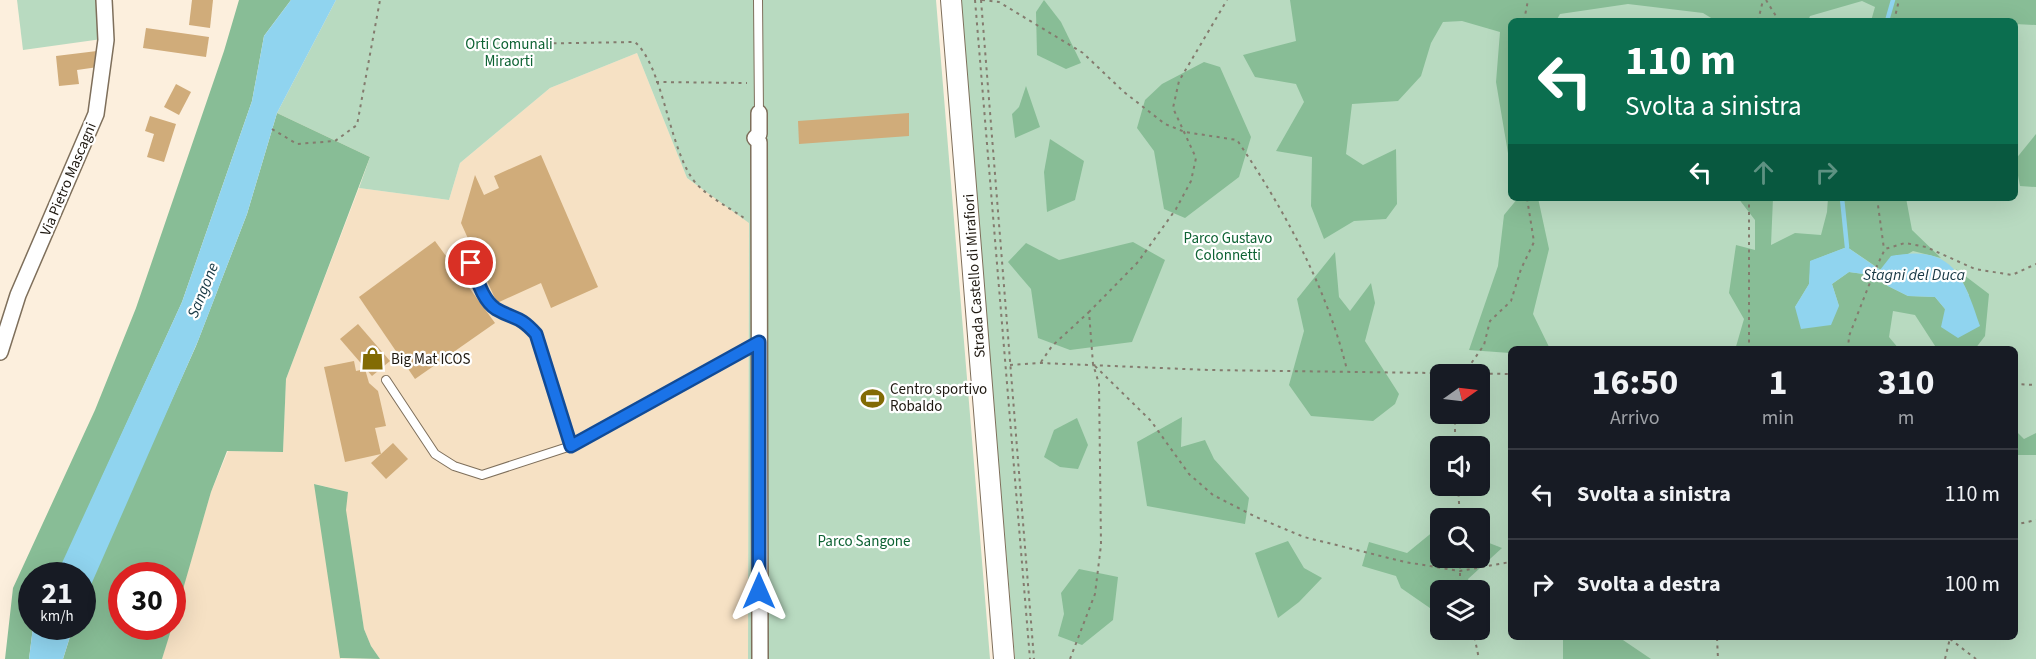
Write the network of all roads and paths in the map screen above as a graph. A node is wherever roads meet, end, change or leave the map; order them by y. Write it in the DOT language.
graph roads {
  1 [pos="104,0"];
  2 [pos="380,0"];
  3 [pos="758,0"];
  4 [pos="951,0"];
  5 [pos="975,0"];
  6 [pos="981,0"];
  7 [pos="1227,0"];
  8 [pos="1528,0"];
  9 [pos="1764,0"];
  10 [pos="1899,0"];
  11 [pos="1525,18"];
  12 [pos="1759,18"];
  13 [pos="1777,18"];
  14 [pos="1895,18"];
  15 [pos="516,44"];
  16 [pos="656,82"];
  17 [pos="758,83"];
  18 [pos="759,114"];
  19 [pos="272,129"];
  20 [pos="1185,132"];
  21 [pos="1527,201"];
  22 [pos="1749,201"];
  23 [pos="1877,201"];
  24 [pos="759,220"];
  25 [pos="464,247"];
  26 [pos="1885,249"];
  27 [pos="2036,264"];
  28 [pos="1876,268"];
  29 [pos="1873,275"];
  30 [pos="1089,312"];
  31 [pos="759,342"];
  32 [pos="1749,346"];
  33 [pos="1848,346"];
  34 [pos="0,352"];
  35 [pos="1040,363"];
  36 [pos="1093,364"];
  37 [pos="1470,364"];
  38 [pos="1005,365"];
  39 [pos="1011,365"];
  40 [pos="1347,370"];
  41 [pos="1430,373"];
  42 [pos="1490,374"];
  43 [pos="1508,374"];
  44 [pos="386,380"];
  45 [pos="2018,384"];
  46 [pos="2036,385"];
  47 [pos="571,446"];
  48 [pos="2036,520"];
  49 [pos="2018,524"];
  50 [pos="1508,562"];
  51 [pos="1460,571"];
  52 [pos="1460,580"];
  53 [pos="1475,640"];
  54 [pos="1718,640"];
  55 [pos="1950,640"];
  56 [pos="1952,640"];
  57 [pos="760,659"];
  58 [pos="1004,659"];
  59 [pos="1030,659"];
  60 [pos="1035,659"];
  61 [pos="1070,659"];
  62 [pos="1479,659"];
  63 [pos="1718,659"];
  64 [pos="1945,659"];
  65 [pos="1976,659"];
  1 -- 34 [label="street, Via Pietro Mascagni"];
  2 -- 19 [label="path"];
  3 -- 17 [label="lane"];
  4 -- 58 [label="street, Strada Castello di Mirafiori"];
  5 -- 38 [label="path"];
  6 -- 20 [label="path"];
  6 -- 39 [label="path"];
  7 -- 20 [label="path"];
  8 -- 11 [label="path"];
  9 -- 12 [label="path"];
  9 -- 13 [label="path"];
  10 -- 14 [label="path"];
  15 -- 16 [label="path"];
  16 -- 17 [label="path"];
  16 -- 24 [label="path"];
  17 -- 18 [label="lane"];
  18 -- 24 [label="street"];
  20 -- 30 [label="path"];
  20 -- 40 [label="path"];
  21 -- 37 [label="path"];
  22 -- 32 [label="path"];
  23 -- 26 [label="path"];
  24 -- 31 [label="street"];
  25 -- 47 [label="lane"];
  26 -- 27 [label="path"];
  26 -- 28 [label="path"];
  29 -- 33 [label="path"];
  30 -- 35 [label="path"];
  30 -- 36 [label="path"];
  31 -- 47 [label="lane"];
  31 -- 57 [label="street"];
  35 -- 36 [label="path"];
  35 -- 39 [label="path"];
  36 -- 40 [label="path"];
  36 -- 51 [label="path"];
  36 -- 61 [label="path"];
  38 -- 39 [label="path"];
  38 -- 59 [label="path"];
  39 -- 60 [label="path"];
  40 -- 41 [label="path"];
  42 -- 43 [label="path"];
  44 -- 47 [label="lane"];
  45 -- 46 [label="path"];
  48 -- 49 [label="path"];
  50 -- 51 [label="path"];
  51 -- 52 [label="path"];
  53 -- 62 [label="path"];
  54 -- 63 [label="path"];
  55 -- 64 [label="path"];
  56 -- 65 [label="path"];
}
